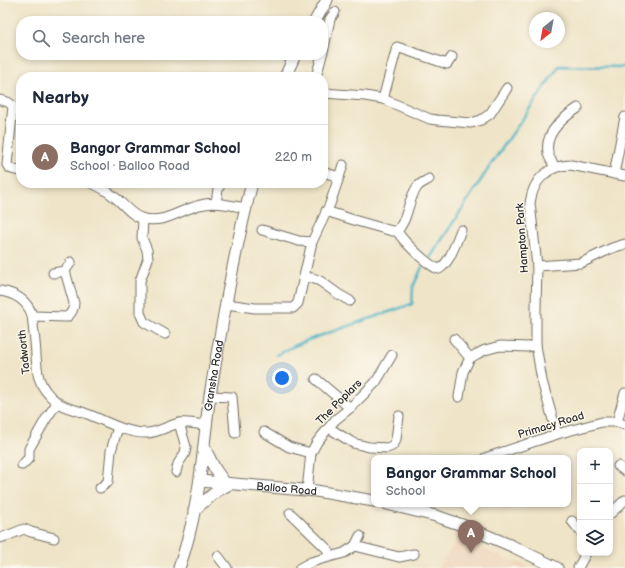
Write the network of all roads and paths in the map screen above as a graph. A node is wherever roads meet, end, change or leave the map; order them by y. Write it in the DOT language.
graph roads {
  1 [pos="327,0"];
  2 [pos="335,12"];
  3 [pos="318,16"];
  4 [pos="328,28"];
  5 [pos="452,57"];
  6 [pos="293,60"];
  7 [pos="321,60"];
  8 [pos="287,72"];
  9 [pos="317,72"];
  10 [pos="506,88"];
  11 [pos="328,93"];
  12 [pos="383,99"];
  13 [pos="0,100"];
  14 [pos="578,108"];
  15 [pos="625,117"];
  16 [pos="343,165"];
  17 [pos="555,167"];
  18 [pos="16,170"];
  19 [pos="328,174"];
  20 [pos="614,174"];
  21 [pos="625,176"];
  22 [pos="339,177"];
  23 [pos="429,179"];
  24 [pos="101,188"];
  25 [pos="218,188"];
  26 [pos="251,188"];
  27 [pos="216,202"];
  28 [pos="245,208"];
  29 [pos="326,211"];
  30 [pos="143,219"];
  31 [pos="262,230"];
  32 [pos="461,230"];
  33 [pos="397,231"];
  34 [pos="312,242"];
  35 [pos="625,244"];
  36 [pos="71,262"];
  37 [pos="537,266"];
  38 [pos="65,271"];
  39 [pos="53,273"];
  40 [pos="304,277"];
  41 [pos="0,291"];
  42 [pos="350,301"];
  43 [pos="226,304"];
  44 [pos="32,316"];
  45 [pos="165,334"];
  46 [pos="454,339"];
  47 [pos="536,345"];
  48 [pos="392,355"];
  49 [pos="470,358"];
  50 [pos="316,379"];
  51 [pos="625,393"];
  52 [pos="210,396"];
  53 [pos="459,398"];
  54 [pos="58,403"];
  55 [pos="350,408"];
  56 [pos="399,416"];
  57 [pos="179,423"];
  58 [pos="621,424"];
  59 [pos="206,426"];
  60 [pos="118,427"];
  61 [pos="329,428"];
  62 [pos="264,432"];
  63 [pos="234,433"];
  64 [pos="557,434"];
  65 [pos="204,447"];
  66 [pos="310,453"];
  67 [pos="496,455"];
  68 [pos="22,465"];
  69 [pos="176,472"];
  70 [pos="200,481"];
  71 [pos="227,483"];
  72 [pos="100,488"];
  73 [pos="307,490"];
  74 [pos="371,501"];
  75 [pos="624,504"];
  76 [pos="407,507"];
  77 [pos="194,510"];
  78 [pos="613,512"];
  79 [pos="290,513"];
  80 [pos="572,521"];
  81 [pos="577,527"];
  82 [pos="360,536"];
  83 [pos="0,538"];
  84 [pos="54,538"];
  85 [pos="355,546"];
  86 [pos="414,554"];
  87 [pos="218,556"];
  88 [pos="329,556"];
  89 [pos="584,556"];
  90 [pos="180,568"];
  91 [pos="227,568"];
  92 [pos="300,568"];
  93 [pos="557,568"];
  94 [pos="578,568"];
  1 -- 3 [label="street"];
  2 -- 4 [label="street"];
  5 -- 12 [label="street"];
  6 -- 8 [label="street"];
  7 -- 9 [label="street"];
  10 -- 12 [label="street"];
  11 -- 12 [label="street"];
  13 -- 18 [label="street"];
  14 -- 17 [label="street"];
  15 -- 20 [label="street"];
  16 -- 22 [label="street"];
  17 -- 20 [label="street"];
  17 -- 37 [label="street, Hampton Park"];
  19 -- 22 [label="street"];
  20 -- 21 [label="street"];
  22 -- 29 [label="street"];
  23 -- 33 [label="street"];
  24 -- 30 [label="street"];
  25 -- 27 [label="street"];
  26 -- 28 [label="street, Gransha Road"];
  27 -- 28 [label="street"];
  27 -- 30 [label="street"];
  28 -- 43 [label="street, Gransha Road"];
  29 -- 33 [label="street"];
  29 -- 34 [label="street"];
  30 -- 45 [label="street"];
  31 -- 34 [label="street"];
  32 -- 33 [label="street"];
  34 -- 40 [label="street"];
  35 -- 37 [label="street"];
  36 -- 38 [label="street"];
  37 -- 47 [label="street, Hampton Park"];
  38 -- 39 [label="street"];
  38 -- 44 [label="street, Tadworth"];
  40 -- 42 [label="street"];
  40 -- 43 [label="street"];
  41 -- 44 [label="street, Tadworth"];
  43 -- 52 [label="street, Gransha Road"];
  44 -- 54 [label="street, Tadworth"];
  46 -- 49 [label="street"];
  47 -- 49 [label="street"];
  47 -- 64 [label="street, Hampton Park"];
  48 -- 55 [label="street, The Poplars"];
  49 -- 53 [label="street"];
  50 -- 55 [label="street"];
  51 -- 58 [label="street"];
  52 -- 59 [label="street, Gransha Road"];
  52 -- 63 [label="street"];
  54 -- 60 [label="street, Tadworth"];
  54 -- 68 [label="street"];
  55 -- 61 [label="street, The Poplars"];
  56 -- 61 [label="street"];
  57 -- 59 [label="street, Tadworth"];
  57 -- 60 [label="street, Tadworth"];
  57 -- 69 [label="street"];
  58 -- 64 [label="street, Primacy Road"];
  59 -- 65 [label="street, Gransha Road"];
  60 -- 72 [label="street"];
  61 -- 66 [label="street, The Poplars"];
  62 -- 66 [label="street"];
  64 -- 67 [label="street, Primacy Road"];
  65 -- 70 [label="street, Gransha Road"];
  65 -- 71 [label="street"];
  66 -- 73 [label="street"];
  70 -- 71 [label="street, Balloo Road"];
  70 -- 77 [label="street, Gransha Road"];
  71 -- 73 [label="street, Balloo Road"];
  71 -- 77 [label="street"];
  73 -- 74 [label="street, Balloo Road"];
  75 -- 78 [label="street"];
  76 -- 93 [label="street"];
  77 -- 90 [label="street, Gransha Road"];
  79 -- 88 [label="street"];
  80 -- 81 [label="street"];
  82 -- 85 [label="street"];
  83 -- 84 [label="street"];
  85 -- 86 [label="street"];
  85 -- 88 [label="street"];
  87 -- 91 [label="street"];
  88 -- 92 [label="street"];
  89 -- 94 [label="street"];
}
